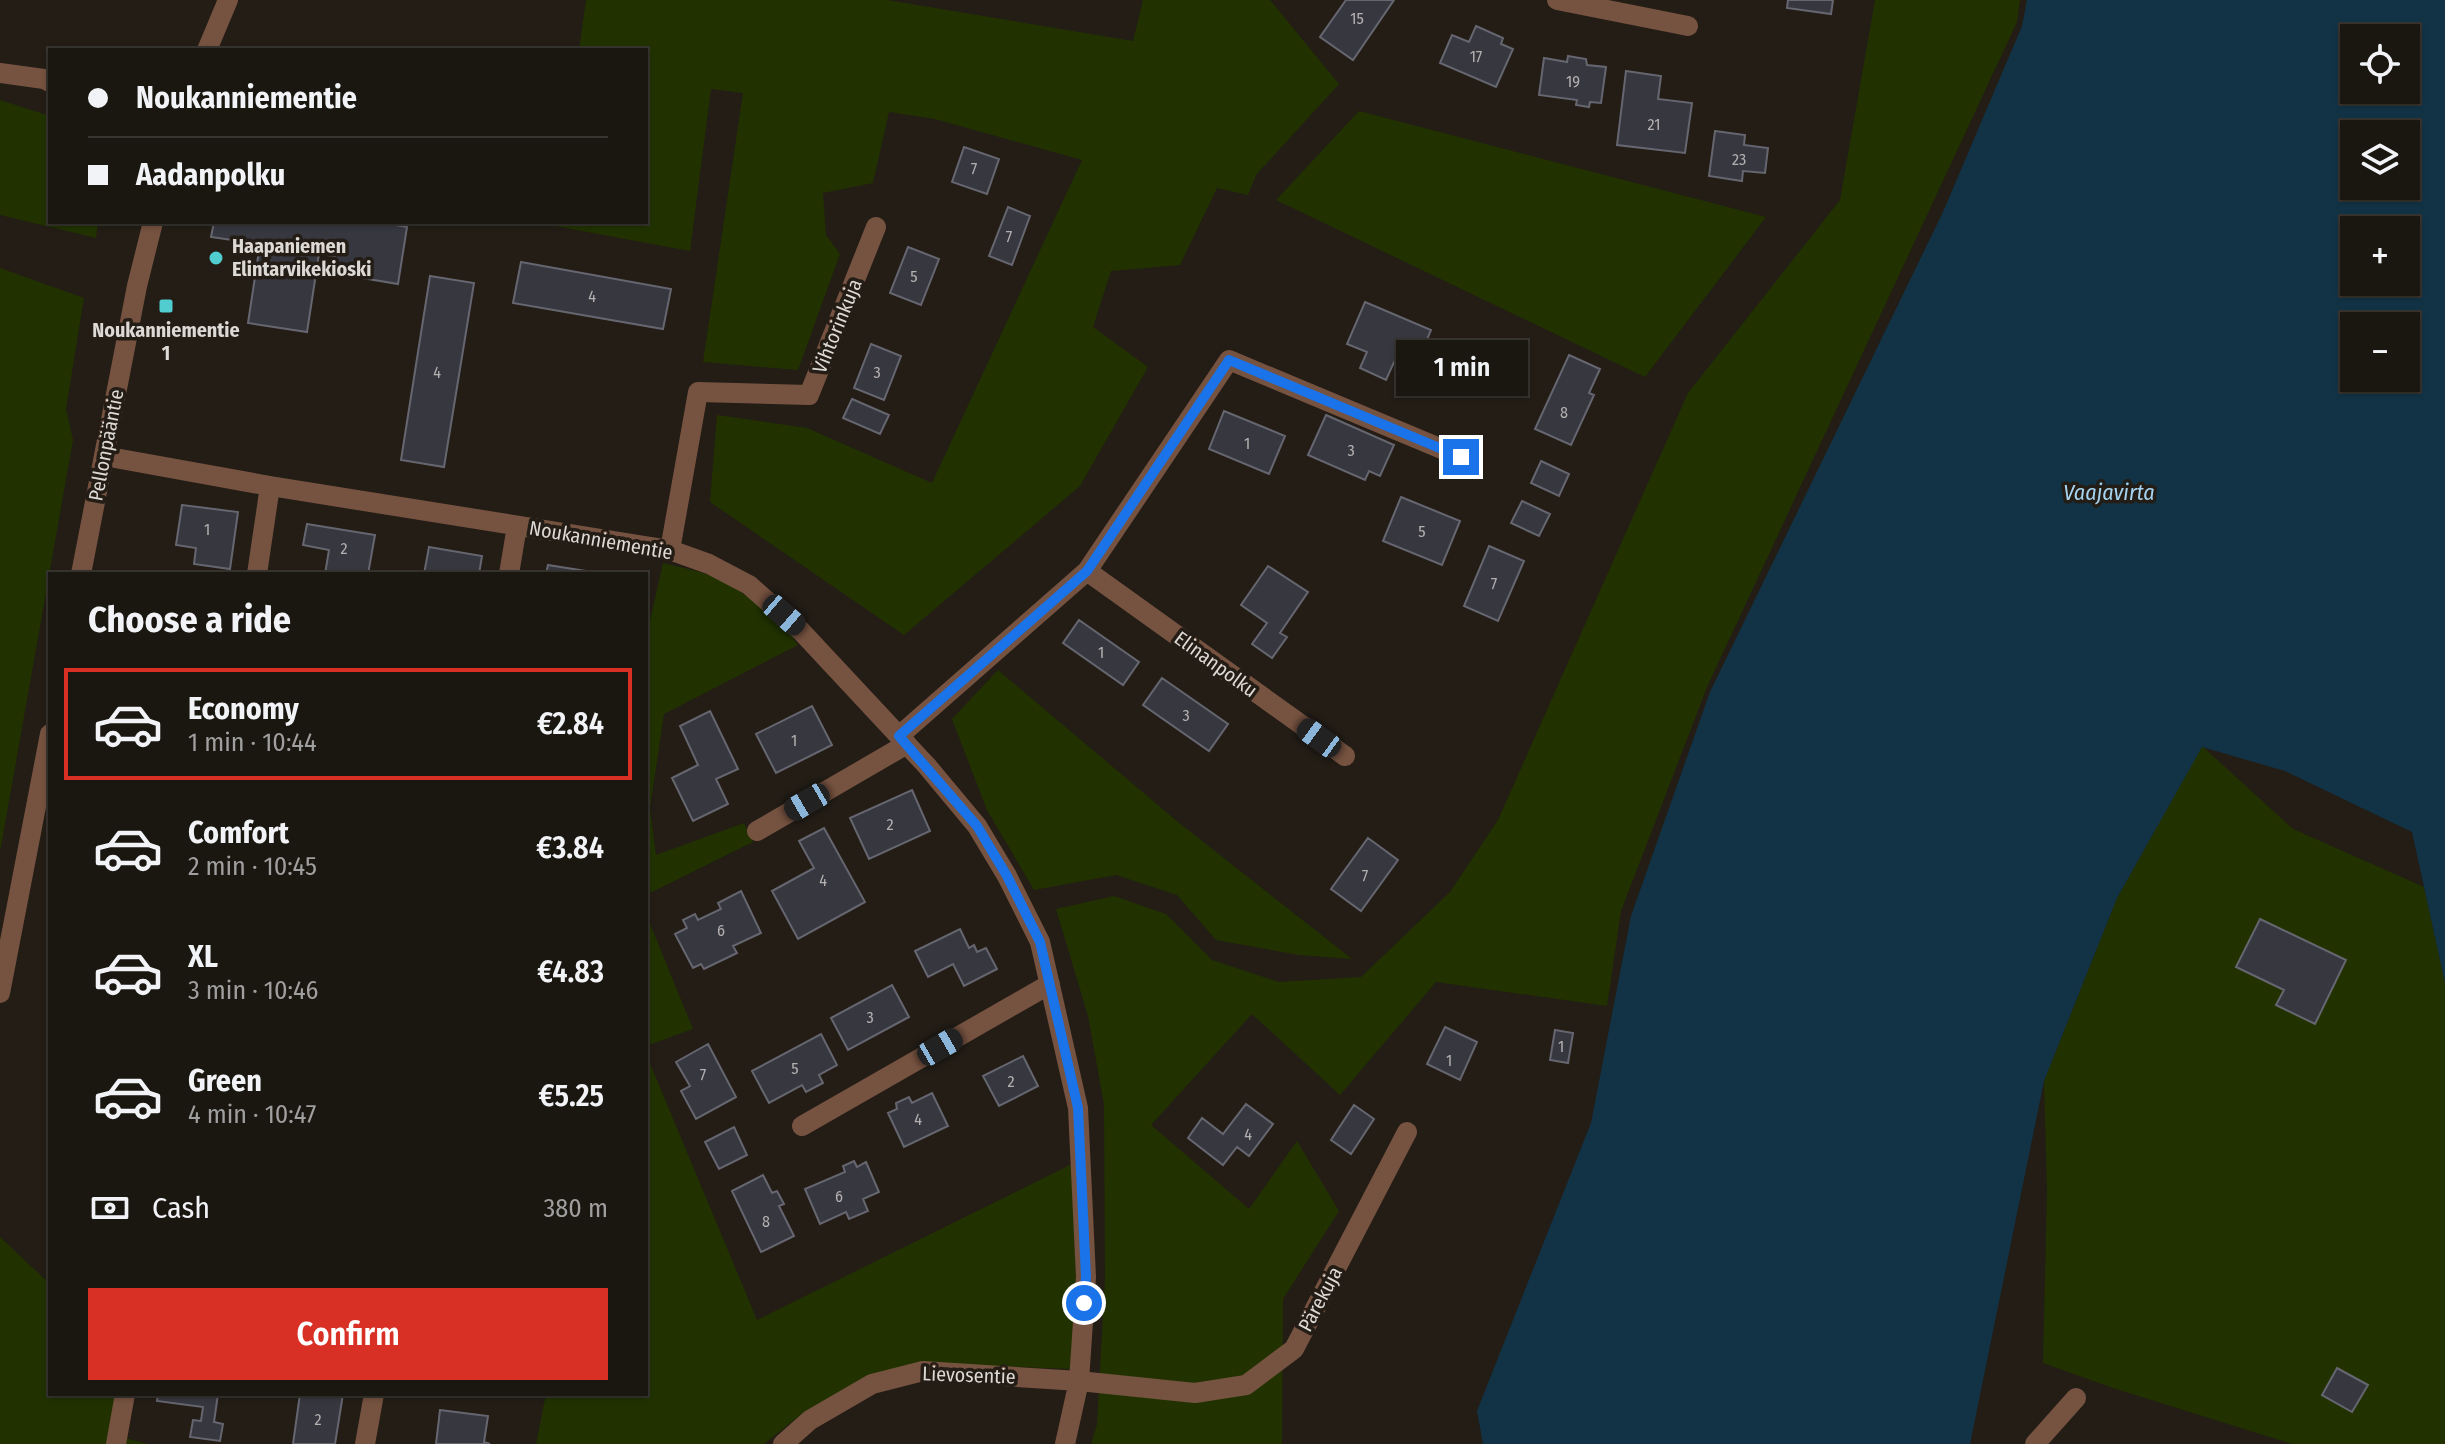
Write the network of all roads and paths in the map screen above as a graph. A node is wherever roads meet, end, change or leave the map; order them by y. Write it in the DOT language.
graph roads {
  1 [pos="228,0"];
  2 [pos="1557,0"];
  3 [pos="1688,26"];
  4 [pos="208,48"];
  5 [pos="0,73"];
  6 [pos="48,82"];
  7 [pos="152,224"];
  8 [pos="876,227"];
  9 [pos="104,456"];
  10 [pos="1461,457"];
  11 [pos="270,486"];
  12 [pos="517,526"];
  13 [pos="670,550"];
  14 [pos="1087,571"];
  15 [pos="81,572"];
  16 [pos="257,572"];
  17 [pos="509,572"];
  18 [pos="903,740"];
  19 [pos="48,744"];
  20 [pos="1345,756"];
  21 [pos="757,831"];
  22 [pos="1050,984"];
  23 [pos="0,993"];
  24 [pos="802,1126"];
  25 [pos="1407,1132"];
  26 [pos="1079,1381"];
  27 [pos="125,1396"];
  28 [pos="374,1396"];
  29 [pos="2076,1398"];
  30 [pos="116,1444"];
  31 [pos="365,1444"];
  32 [pos="783,1444"];
  33 [pos="1065,1444"];
  34 [pos="2035,1444"];
  1 -- 4 [label="street"];
  2 -- 3 [label="street"];
  5 -- 6 [label="street"];
  7 -- 9 [label="street, Pellonpääntie"];
  8 -- 13 [label="street, Vihtorinkuja"];
  9 -- 11 [label="street, Noukanniementie"];
  9 -- 15 [label="street, Pellonpääntie"];
  10 -- 14 [label="street"];
  11 -- 12 [label="street, Noukanniementie"];
  11 -- 16 [label="street"];
  12 -- 13 [label="street, Noukanniementie"];
  12 -- 17 [label="street"];
  13 -- 18 [label="street, Noukanniementie"];
  14 -- 18 [label="street"];
  14 -- 20 [label="street, Elinanpolku"];
  18 -- 21 [label="street"];
  18 -- 22 [label="street, Noukanniementie"];
  19 -- 23 [label="street"];
  22 -- 24 [label="street"];
  22 -- 26 [label="street, Noukanniementie"];
  25 -- 26 [label="street, Pärekuja"];
  26 -- 32 [label="street, Lievosentie"];
  26 -- 33 [label="street, Noukanniementie"];
  27 -- 30 [label="street"];
  28 -- 31 [label="street"];
  29 -- 34 [label="street"];
}
